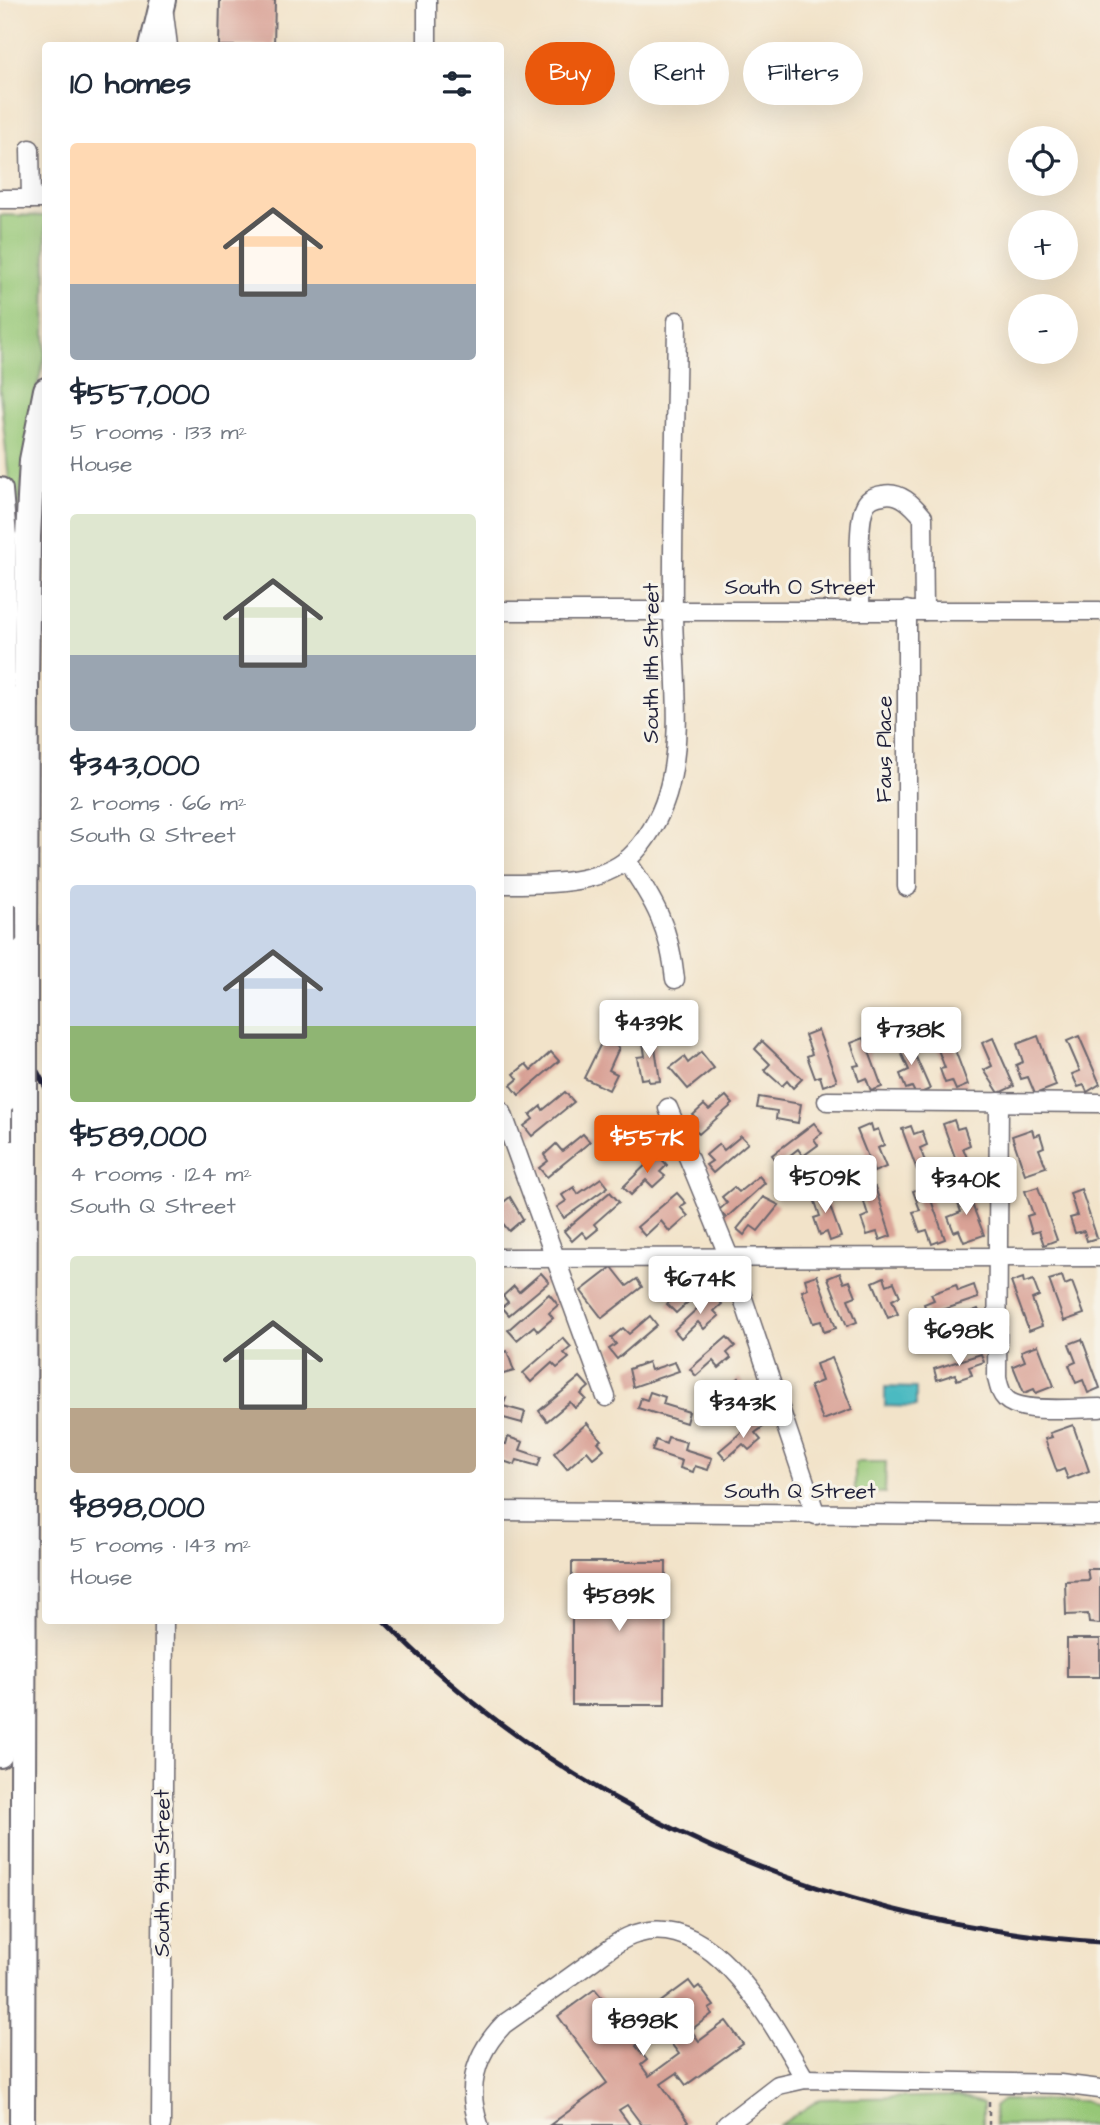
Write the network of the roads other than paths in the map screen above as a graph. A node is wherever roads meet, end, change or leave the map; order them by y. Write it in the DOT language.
graph roads {
  1 [pos="427,0"];
  2 [pos="163,4"];
  3 [pos="153,42"];
  4 [pos="168,42"];
  5 [pos="427,42"];
  6 [pos="30,149"];
  7 [pos="0,199"];
  8 [pos="38,199"];
  9 [pos="677,321"];
  10 [pos="42,410"];
  11 [pos="0,490"];
  12 [pos="16,537"];
  13 [pos="0,609"];
  14 [pos="42,610"];
  15 [pos="860,610"];
  16 [pos="504,611"];
  17 [pos="673,611"];
  18 [pos="916,611"];
  19 [pos="1100,611"];
  20 [pos="14,686"];
  21 [pos="626,860"];
  22 [pos="504,884"];
  23 [pos="907,887"];
  24 [pos="675,979"];
  25 [pos="827,1101"];
  26 [pos="999,1102"];
  27 [pos="1100,1103"];
  28 [pos="668,1108"];
  29 [pos="504,1117"];
  30 [pos="557,1256"];
  31 [pos="729,1257"];
  32 [pos="999,1257"];
  33 [pos="1100,1257"];
  34 [pos="504,1258"];
  35 [pos="606,1397"];
  36 [pos="1100,1408"];
  37 [pos="504,1511"];
  38 [pos="816,1515"];
  39 [pos="1100,1516"];
  40 [pos="164,1624"];
  41 [pos="0,1755"];
  42 [pos="805,2080"];
  43 [pos="1100,2089"];
  44 [pos="22,2125"];
  45 [pos="161,2125"];
  46 [pos="479,2125"];
  47 [pos="726,2125"];
  1 -- 5 [label="street"];
  2 -- 3 [label="highway"];
  2 -- 4 [label="street"];
  6 -- 8 [label="street"];
  7 -- 8 [label="street"];
  9 -- 17 [label="street, South 11th Street"];
  10 -- 12 [label="highway"];
  11 -- 12 [label="highway"];
  12 -- 20 [label="highway, bridge"];
  13 -- 14 [label="street"];
  15 -- 17 [label="street, South O Street"];
  15 -- 18 [label="street, South O Street"];
  15 -- 18 [label="street, Faus Place"];
  16 -- 17 [label="street, South O Street"];
  17 -- 21 [label="street, South 11th Street"];
  18 -- 19 [label="street, South O Street"];
  18 -- 23 [label="street, Faus Place"];
  20 -- 41 [label="highway, bridge"];
  20 -- 44 [label="highway, bridge"];
  21 -- 22 [label="street"];
  21 -- 24 [label="street"];
  25 -- 26 [label="street"];
  26 -- 27 [label="street"];
  26 -- 32 [label="street"];
  28 -- 31 [label="street"];
  29 -- 30 [label="street"];
  30 -- 31 [label="street"];
  30 -- 34 [label="street"];
  30 -- 35 [label="street"];
  31 -- 32 [label="street"];
  31 -- 38 [label="street"];
  32 -- 33 [label="street"];
  32 -- 36 [label="street"];
  37 -- 38 [label="street, South Q Street"];
  38 -- 39 [label="street, South Q Street"];
  40 -- 45 [label="street, South 9th Street"];
  42 -- 43 [label="street"];
  42 -- 46 [label="street"];
  42 -- 47 [label="street"];
}
